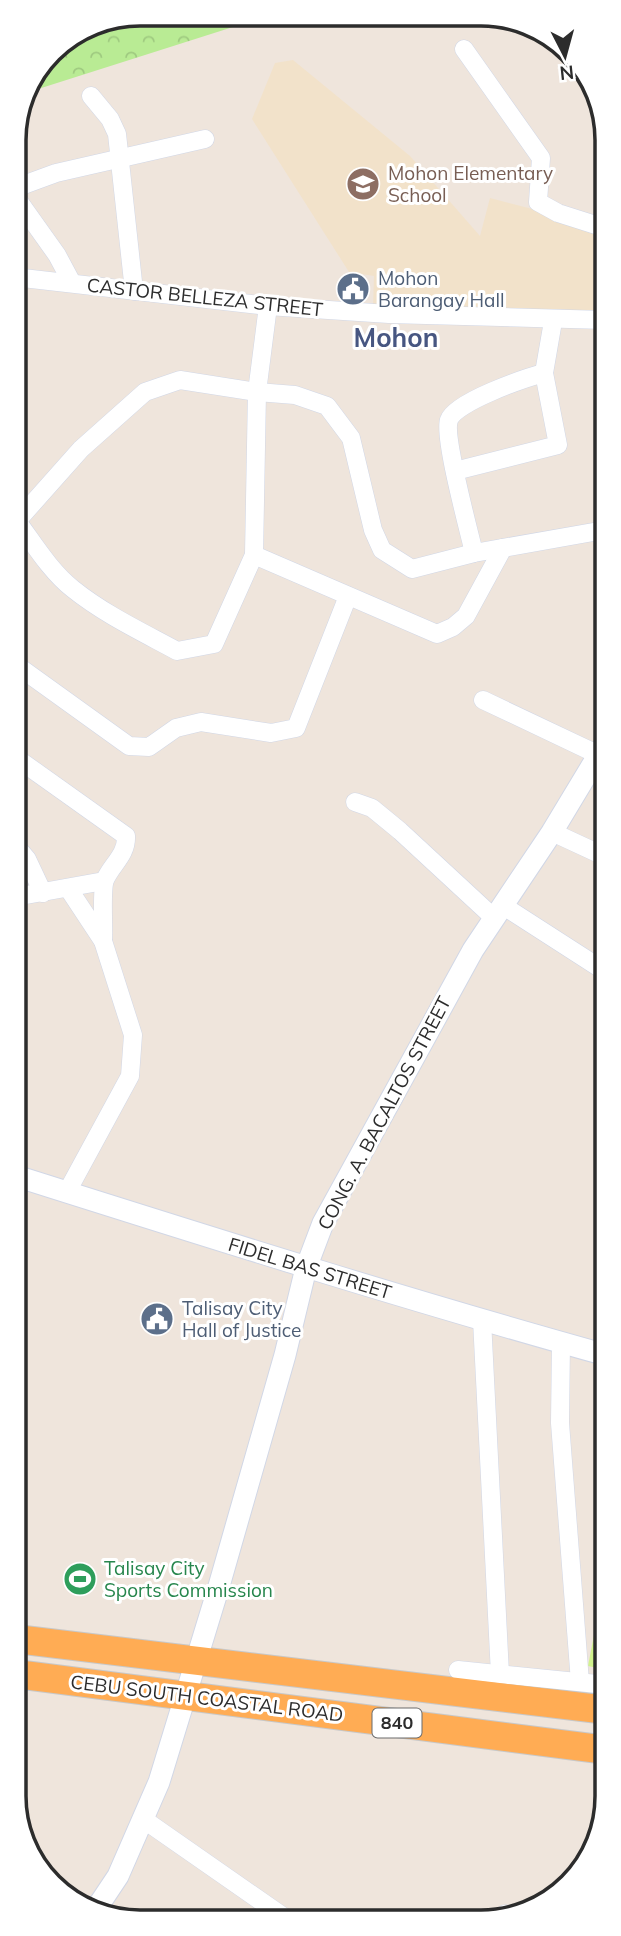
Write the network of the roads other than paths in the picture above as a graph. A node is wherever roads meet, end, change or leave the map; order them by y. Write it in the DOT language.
graph roads {
  1 [pos="464,49"];
  2 [pos="91,96"];
  3 [pos="205,139"];
  4 [pos="119,159"];
  5 [pos="26,184"];
  6 [pos="26,211"];
  7 [pos="595,225"];
  8 [pos="26,278"];
  9 [pos="72,283"];
  10 [pos="134,291"];
  11 [pos="268,306"];
  12 [pos="595,320"];
  13 [pos="552,327"];
  14 [pos="544,373"];
  15 [pos="257,392"];
  16 [pos="455,471"];
  17 [pos="26,510"];
  18 [pos="595,532"];
  19 [pos="26,534"];
  20 [pos="503,548"];
  21 [pos="474,553"];
  22 [pos="254,555"];
  23 [pos="348,596"];
  24 [pos="26,672"];
  25 [pos="483,700"];
  26 [pos="595,747"];
  27 [pos="595,761"];
  28 [pos="26,769"];
  29 [pos="355,802"];
  30 [pos="552,832"];
  31 [pos="595,852"];
  32 [pos="26,858"];
  33 [pos="104,881"];
  34 [pos="68,888"];
  35 [pos="43,893"];
  36 [pos="26,895"];
  37 [pos="498,911"];
  38 [pos="103,941"];
  39 [pos="595,966"];
  40 [pos="26,1178"];
  41 [pos="67,1192"];
  42 [pos="306,1268"];
  43 [pos="482,1320"];
  44 [pos="561,1342"];
  45 [pos="595,1352"];
  46 [pos="26,1640"];
  47 [pos="196,1662"];
  48 [pos="458,1670"];
  49 [pos="500,1674"];
  50 [pos="26,1675"];
  51 [pos="580,1682"];
  52 [pos="595,1684"];
  53 [pos="186,1696"];
  54 [pos="595,1709"];
  55 [pos="595,1748"];
  56 [pos="143,1819"];
  57 [pos="100,1903"];
  58 [pos="274,1910"];
  1 -- 7 [label="street"];
  2 -- 4 [label="street"];
  3 -- 4 [label="street"];
  4 -- 5 [label="street"];
  4 -- 10 [label="street"];
  6 -- 9 [label="street"];
  8 -- 9 [label="street, CASTOR BELLEZA STREET"];
  9 -- 10 [label="street, CASTOR BELLEZA STREET"];
  10 -- 11 [label="street, CASTOR BELLEZA STREET"];
  11 -- 12 [label="street, CASTOR BELLEZA STREET"];
  11 -- 15 [label="street"];
  13 -- 14 [label="street"];
  14 -- 16 [label="street"];
  14 -- 16 [label="street"];
  15 -- 17 [label="street"];
  15 -- 21 [label="street"];
  15 -- 22 [label="street"];
  16 -- 21 [label="street"];
  18 -- 20 [label="street"];
  19 -- 22 [label="street"];
  20 -- 21 [label="street"];
  20 -- 23 [label="street"];
  22 -- 23 [label="street"];
  23 -- 24 [label="street"];
  25 -- 26 [label="street"];
  27 -- 30 [label="street, CONG. A. BACALTOS STREET"];
  28 -- 33 [label="street"];
  29 -- 37 [label="street"];
  30 -- 31 [label="street"];
  30 -- 37 [label="street, CONG. A. BACALTOS STREET"];
  32 -- 35 [label="street"];
  33 -- 34 [label="street"];
  33 -- 38 [label="street"];
  34 -- 35 [label="street"];
  34 -- 38 [label="street"];
  35 -- 36 [label="street"];
  37 -- 39 [label="street"];
  37 -- 42 [label="street, CONG. A. BACALTOS STREET"];
  38 -- 41 [label="street"];
  40 -- 41 [label="street, FIDEL BAS STREET"];
  41 -- 42 [label="street, FIDEL BAS STREET"];
  42 -- 43 [label="street, FIDEL BAS STREET"];
  42 -- 47 [label="street, CONG. A. BACALTOS STREET"];
  43 -- 44 [label="street, FIDEL BAS STREET"];
  43 -- 49 [label="street"];
  44 -- 45 [label="street, FIDEL BAS STREET"];
  44 -- 51 [label="street"];
  46 -- 47 [label="highway, CEBU SOUTH COASTAL ROAD / 840"];
  47 -- 53 [label="street, CONG. A. BACALTOS STREET"];
  47 -- 54 [label="highway, CEBU SOUTH COASTAL ROAD / 840"];
  48 -- 49 [label="street"];
  49 -- 51 [label="street"];
  50 -- 53 [label="highway, CEBU SOUTH COASTAL ROAD / 840"];
  51 -- 52 [label="street"];
  53 -- 55 [label="highway, CEBU SOUTH COASTAL ROAD / 840"];
  53 -- 56 [label="street, CONG. A. BACALTOS STREET"];
  56 -- 57 [label="street, CONG. A. BACALTOS STREET"];
  56 -- 58 [label="street"];
}
